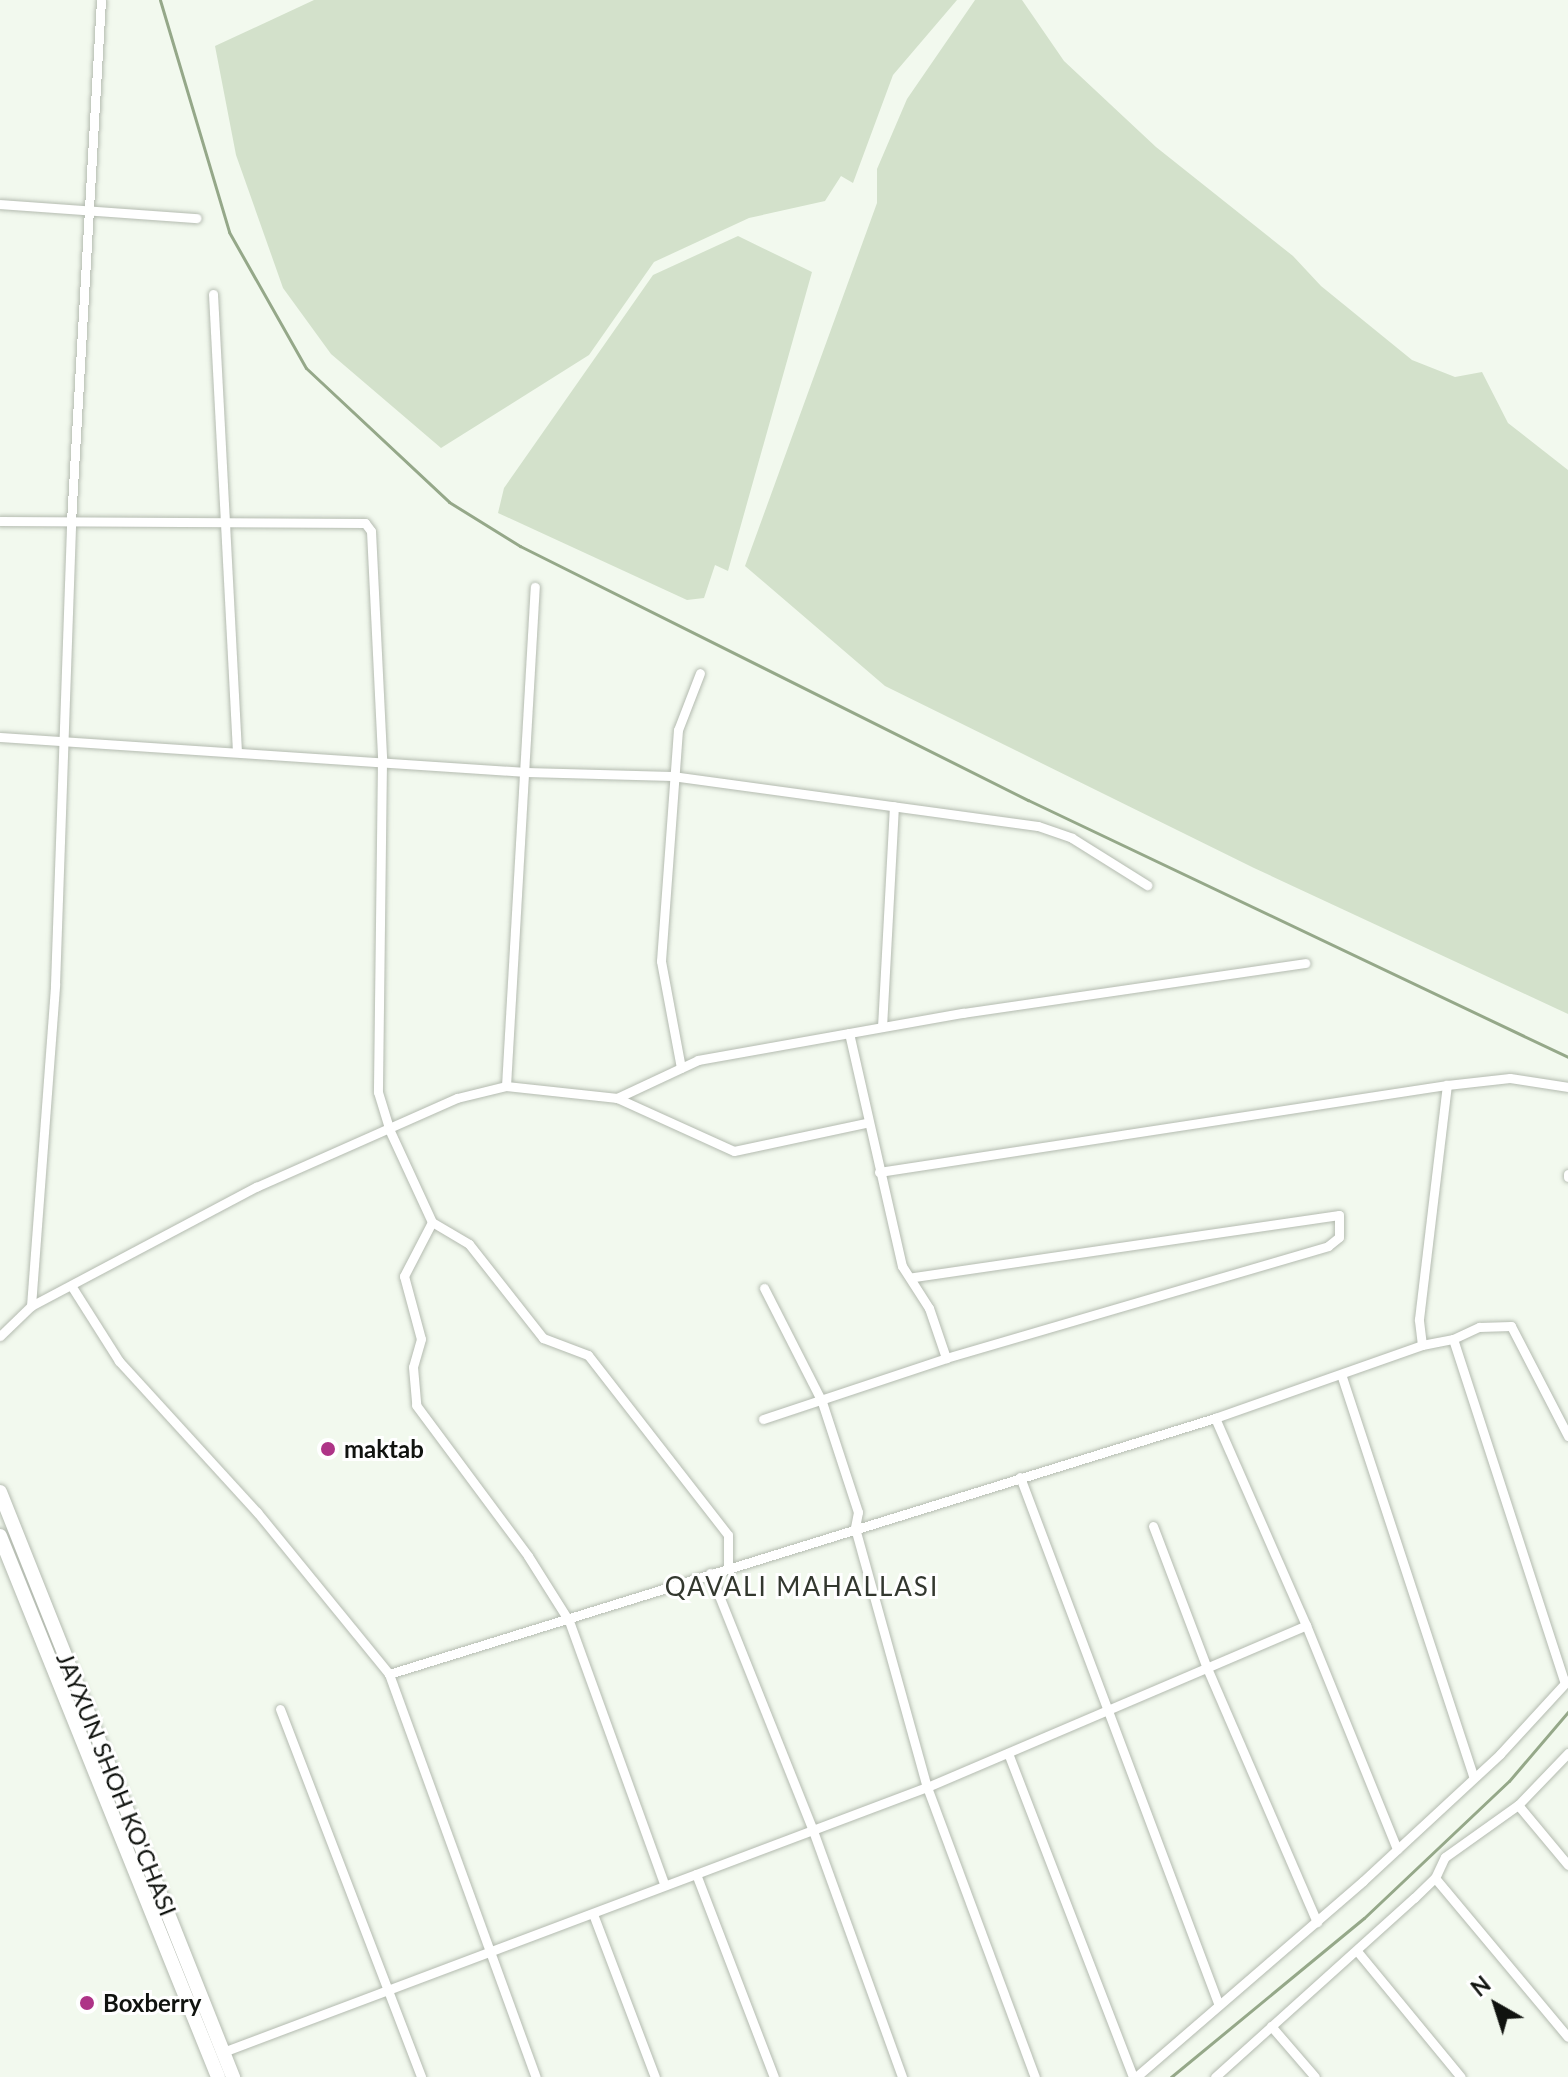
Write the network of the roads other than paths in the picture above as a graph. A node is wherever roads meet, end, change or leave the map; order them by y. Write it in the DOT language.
graph roads {
  1 [pos="101,0"];
  2 [pos="0,204"];
  3 [pos="91,209"];
  4 [pos="197,218"];
  5 [pos="213,294"];
  6 [pos="0,521"];
  7 [pos="71,522"];
  8 [pos="222,524"];
  9 [pos="535,587"];
  10 [pos="700,673"];
  11 [pos="0,737"];
  12 [pos="66,742"];
  13 [pos="237,749"];
  14 [pos="382,760"];
  15 [pos="526,772"];
  16 [pos="672,776"];
  17 [pos="894,806"];
  18 [pos="1147,885"];
  19 [pos="1305,963"];
  20 [pos="882,1027"];
  21 [pos="849,1033"];
  22 [pos="681,1068"];
  23 [pos="1447,1085"];
  24 [pos="506,1086"];
  25 [pos="1568,1087"];
  26 [pos="617,1098"];
  27 [pos="866,1123"];
  28 [pos="389,1129"];
  29 [pos="879,1172"];
  30 [pos="432,1222"];
  31 [pos="912,1277"];
  32 [pos="72,1287"];
  33 [pos="764,1288"];
  34 [pos="31,1306"];
  35 [pos="0,1336"];
  36 [pos="1453,1339"];
  37 [pos="1422,1345"];
  38 [pos="946,1358"];
  39 [pos="1342,1377"];
  40 [pos="822,1402"];
  41 [pos="1215,1418"];
  42 [pos="763,1419"];
  43 [pos="1568,1436"];
  44 [pos="1020,1477"];
  45 [pos="0,1492"];
  46 [pos="1153,1526"];
  47 [pos="855,1528"];
  48 [pos="0,1536"];
  49 [pos="728,1566"];
  50 [pos="710,1573"];
  51 [pos="569,1621"];
  52 [pos="1306,1625"];
  53 [pos="1207,1668"];
  54 [pos="389,1674"];
  55 [pos="1566,1682"];
  56 [pos="280,1709"];
  57 [pos="1106,1711"];
  58 [pos="1008,1753"];
  59 [pos="1568,1753"];
  60 [pos="1473,1776"];
  61 [pos="927,1787"];
  62 [pos="1518,1805"];
  63 [pos="812,1828"];
  64 [pos="1397,1849"];
  65 [pos="1568,1865"];
  66 [pos="696,1874"];
  67 [pos="1435,1878"];
  68 [pos="664,1884"];
  69 [pos="593,1914"];
  70 [pos="1317,1922"];
  71 [pos="1357,1951"];
  72 [pos="489,1952"];
  73 [pos="388,1989"];
  74 [pos="1218,2003"];
  75 [pos="1271,2026"];
  76 [pos="1568,2037"];
  77 [pos="223,2052"];
  78 [pos="218,2077"];
  79 [pos="233,2077"];
  80 [pos="421,2077"];
  81 [pos="536,2077"];
  82 [pos="655,2077"];
  83 [pos="774,2077"];
  84 [pos="902,2077"];
  85 [pos="1035,2077"];
  86 [pos="1134,2077"];
  87 [pos="1215,2077"];
  88 [pos="1315,2077"];
  89 [pos="1461,2077"];
  1 -- 3 [label="street"];
  2 -- 3 [label="street"];
  3 -- 4 [label="street"];
  3 -- 7 [label="street"];
  5 -- 8 [label="street"];
  6 -- 7 [label="street"];
  7 -- 8 [label="street"];
  7 -- 12 [label="street"];
  8 -- 13 [label="street"];
  8 -- 14 [label="street"];
  9 -- 15 [label="street"];
  10 -- 16 [label="street"];
  11 -- 12 [label="street"];
  12 -- 13 [label="street"];
  12 -- 34 [label="street"];
  13 -- 14 [label="street"];
  14 -- 15 [label="street"];
  14 -- 28 [label="street"];
  15 -- 16 [label="street"];
  15 -- 24 [label="street"];
  16 -- 17 [label="street"];
  16 -- 22 [label="street"];
  17 -- 18 [label="street"];
  17 -- 20 [label="street"];
  19 -- 20 [label="street"];
  20 -- 21 [label="street"];
  21 -- 22 [label="street"];
  21 -- 27 [label="street"];
  22 -- 26 [label="street"];
  23 -- 25 [label="street"];
  23 -- 29 [label="street"];
  23 -- 37 [label="street"];
  24 -- 26 [label="street"];
  24 -- 28 [label="street"];
  26 -- 27 [label="street"];
  27 -- 29 [label="street"];
  28 -- 30 [label="street"];
  28 -- 32 [label="street"];
  29 -- 31 [label="street"];
  30 -- 49 [label="street"];
  30 -- 51 [label="street"];
  31 -- 38 [label="street"];
  31 -- 38 [label="street"];
  32 -- 34 [label="street"];
  32 -- 54 [label="street"];
  33 -- 40 [label="street"];
  34 -- 35 [label="street"];
  36 -- 37 [label="street"];
  36 -- 43 [label="street"];
  36 -- 55 [label="street"];
  37 -- 39 [label="street"];
  38 -- 40 [label="street"];
  39 -- 41 [label="street"];
  39 -- 60 [label="street"];
  40 -- 42 [label="street"];
  40 -- 47 [label="street"];
  41 -- 44 [label="street"];
  41 -- 52 [label="street"];
  44 -- 47 [label="street"];
  44 -- 57 [label="street"];
  45 -- 77 [label="highway, JAYXUN SHOH KO'CHASI"];
  46 -- 53 [label="street"];
  47 -- 49 [label="street"];
  47 -- 61 [label="street"];
  48 -- 78 [label="highway, JAYXUN SHOH KO'CHASI"];
  49 -- 50 [label="street"];
  50 -- 51 [label="street"];
  50 -- 63 [label="street"];
  51 -- 54 [label="street"];
  51 -- 68 [label="street"];
  52 -- 53 [label="street"];
  52 -- 64 [label="street"];
  53 -- 57 [label="street"];
  53 -- 70 [label="street"];
  54 -- 72 [label="street"];
  55 -- 60 [label="street"];
  56 -- 73 [label="street"];
  57 -- 58 [label="street"];
  57 -- 74 [label="street"];
  58 -- 61 [label="street"];
  58 -- 86 [label="street"];
  59 -- 62 [label="street"];
  60 -- 64 [label="street"];
  61 -- 63 [label="street"];
  61 -- 85 [label="street"];
  62 -- 65 [label="street"];
  62 -- 67 [label="street"];
  63 -- 66 [label="street"];
  63 -- 84 [label="street"];
  64 -- 70 [label="street"];
  66 -- 68 [label="street"];
  66 -- 83 [label="street"];
  67 -- 71 [label="street"];
  67 -- 76 [label="street"];
  68 -- 69 [label="street"];
  69 -- 72 [label="street"];
  69 -- 82 [label="street"];
  70 -- 74 [label="street"];
  71 -- 75 [label="street"];
  71 -- 89 [label="street"];
  72 -- 73 [label="street"];
  72 -- 81 [label="street"];
  73 -- 77 [label="street"];
  73 -- 80 [label="street"];
  74 -- 86 [label="street"];
  75 -- 87 [label="street"];
  75 -- 88 [label="street"];
  77 -- 79 [label="highway, JAYXUN SHOH KO'CHASI"];
}
